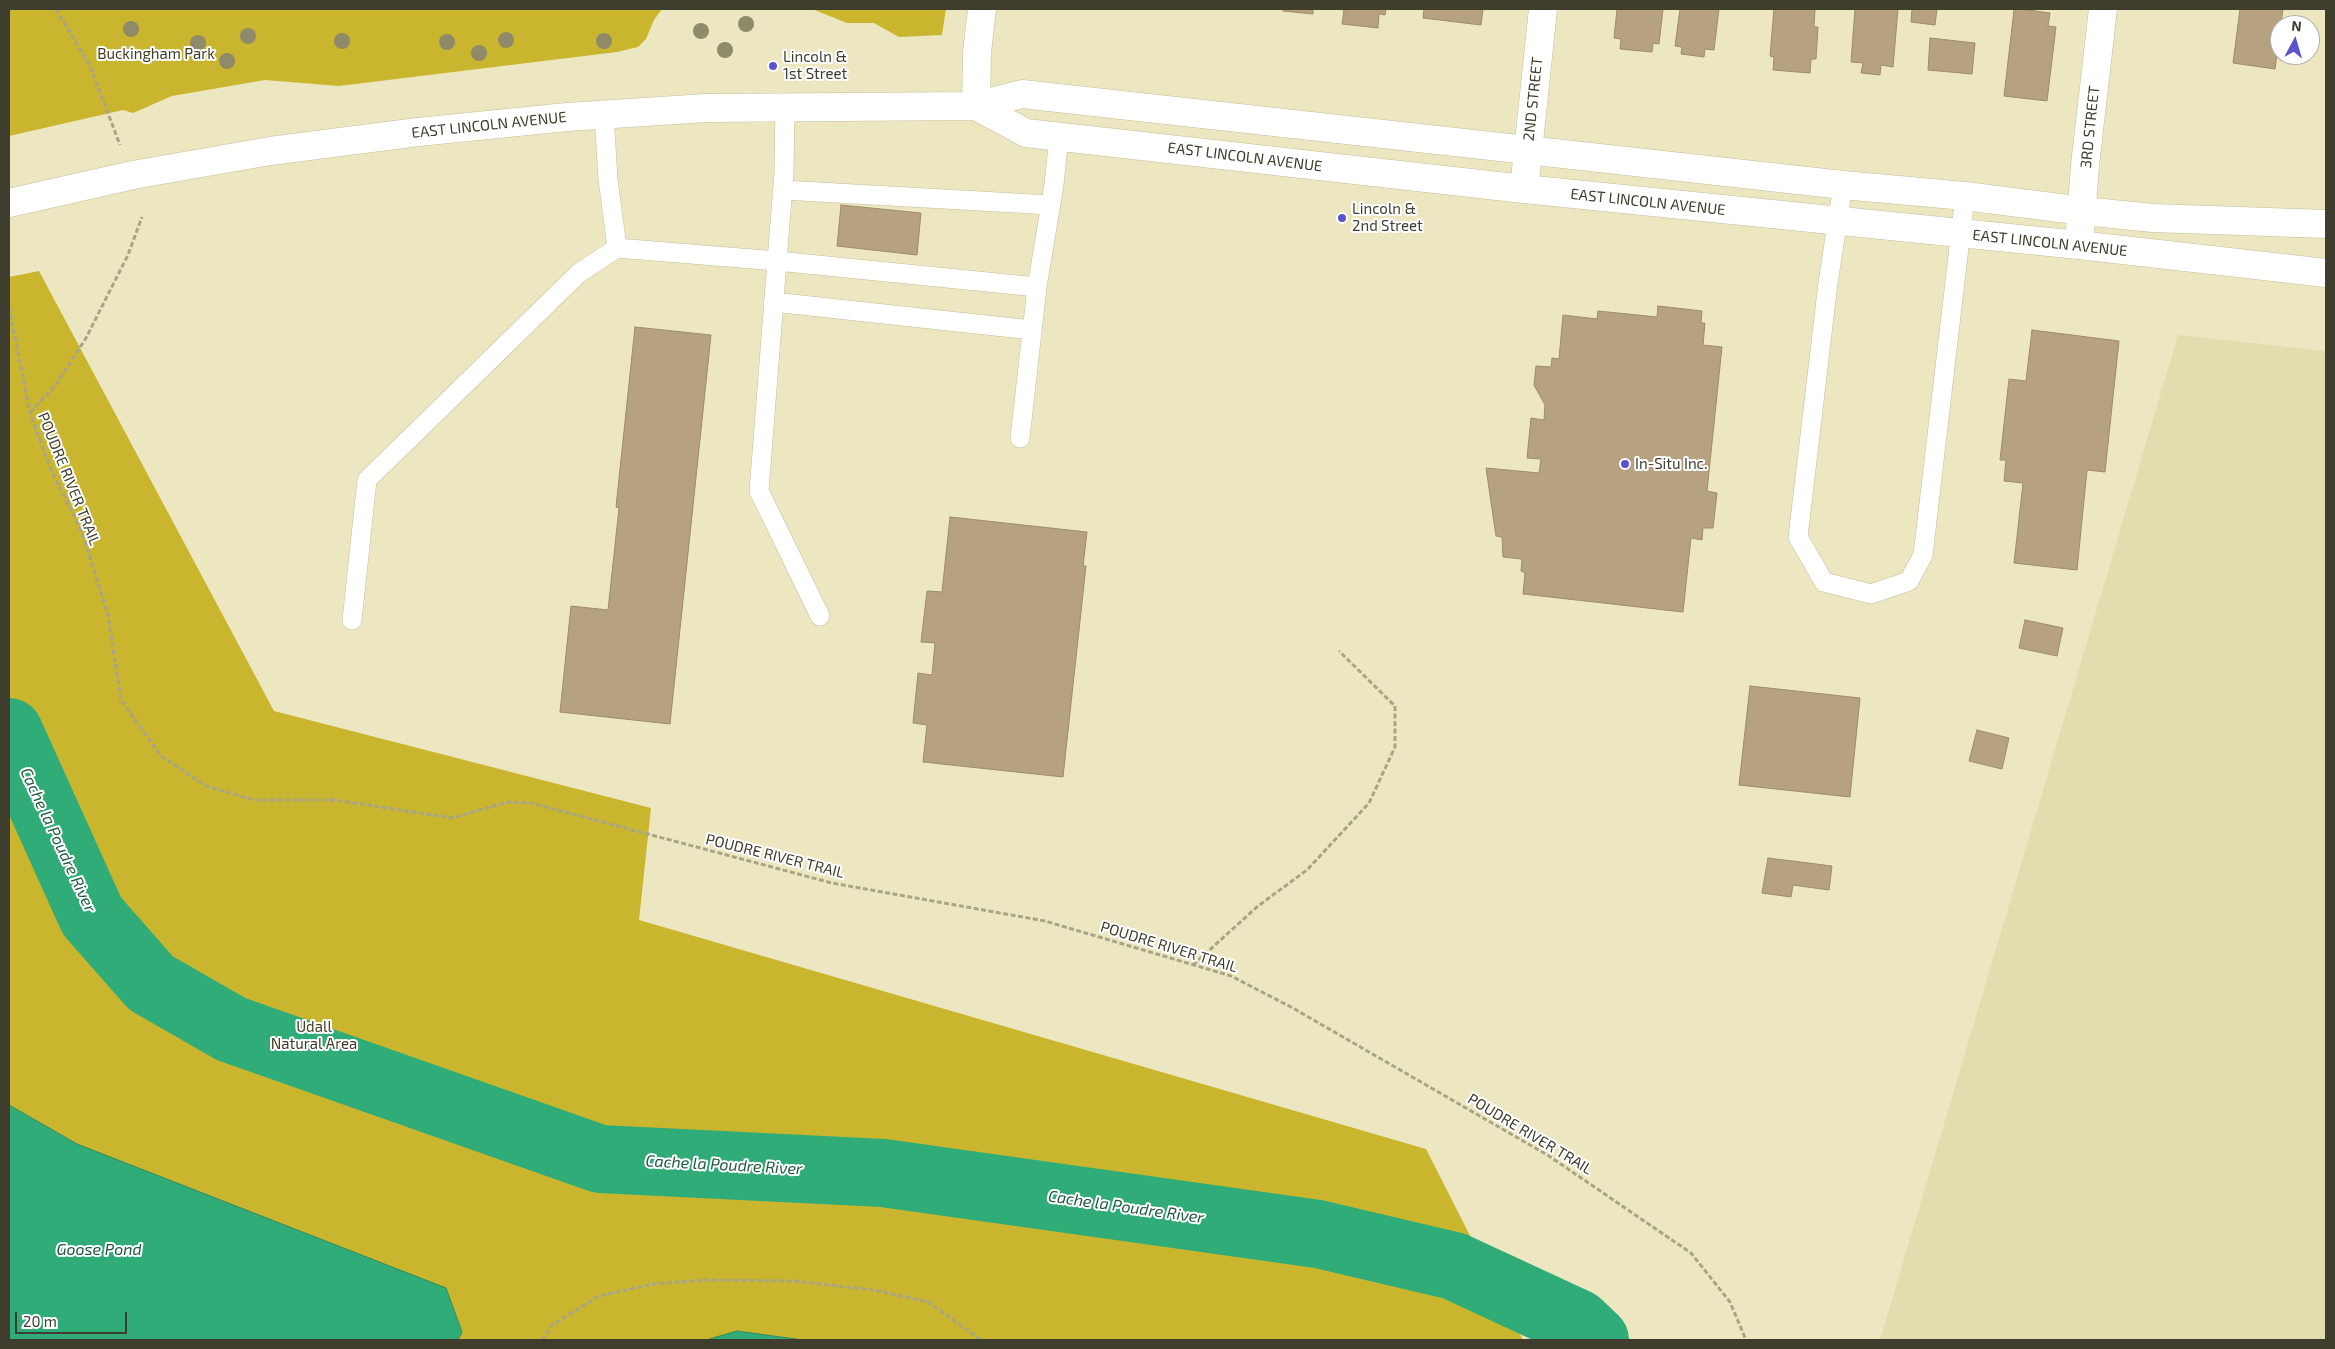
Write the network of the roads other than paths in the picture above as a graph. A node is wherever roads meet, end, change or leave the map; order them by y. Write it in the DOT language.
graph roads {
  1 [pos="982,9"];
  2 [pos="1543,9"];
  3 [pos="2103,9"];
  4 [pos="785,106"];
  5 [pos="976,106"];
  6 [pos="604,114"];
  7 [pos="1059,136"];
  8 [pos="1528,150"];
  9 [pos="1842,185"];
  10 [pos="1524,189"];
  11 [pos="783,190"];
  12 [pos="1965,196"];
  13 [pos="9,203"];
  14 [pos="1051,205"];
  15 [pos="2083,211"];
  16 [pos="1837,221"];
  17 [pos="2326,224"];
  18 [pos="1960,234"];
  19 [pos="2079,245"];
  20 [pos="617,248"];
  21 [pos="777,261"];
  22 [pos="2326,273"];
  23 [pos="1038,287"];
  24 [pos="773,302"];
  25 [pos="1032,330"];
  26 [pos="1020,438"];
  27 [pos="820,616"];
  28 [pos="352,620"];
  1 -- 5 [label="street"];
  2 -- 8 [label="street, 2ND STREET"];
  3 -- 15 [label="street, 3RD STREET"];
  4 -- 5 [label="street, EAST LINCOLN AVENUE"];
  4 -- 6 [label="street, EAST LINCOLN AVENUE"];
  4 -- 11 [label="lane"];
  5 -- 7 [label="street, EAST LINCOLN AVENUE"];
  5 -- 8 [label="street, EAST LINCOLN AVENUE"];
  6 -- 13 [label="street, EAST LINCOLN AVENUE"];
  6 -- 20 [label="lane"];
  7 -- 10 [label="street, EAST LINCOLN AVENUE"];
  7 -- 14 [label="lane"];
  8 -- 9 [label="street, EAST LINCOLN AVENUE"];
  8 -- 10 [label="street, 2ND STREET"];
  9 -- 12 [label="street, EAST LINCOLN AVENUE"];
  9 -- 16 [label="lane"];
  10 -- 16 [label="street, EAST LINCOLN AVENUE"];
  11 -- 14 [label="lane"];
  11 -- 21 [label="lane"];
  12 -- 15 [label="street, EAST LINCOLN AVENUE"];
  12 -- 18 [label="lane"];
  14 -- 23 [label="lane"];
  15 -- 17 [label="street, EAST LINCOLN AVENUE"];
  15 -- 19 [label="street, 3RD STREET"];
  16 -- 18 [label="street, EAST LINCOLN AVENUE"];
  16 -- 18 [label="lane"];
  18 -- 19 [label="street, EAST LINCOLN AVENUE"];
  19 -- 22 [label="street, EAST LINCOLN AVENUE"];
  20 -- 21 [label="lane"];
  20 -- 28 [label="lane"];
  21 -- 23 [label="lane"];
  21 -- 24 [label="lane"];
  23 -- 25 [label="lane"];
  24 -- 25 [label="lane"];
  24 -- 27 [label="lane"];
  25 -- 26 [label="lane"];
}
